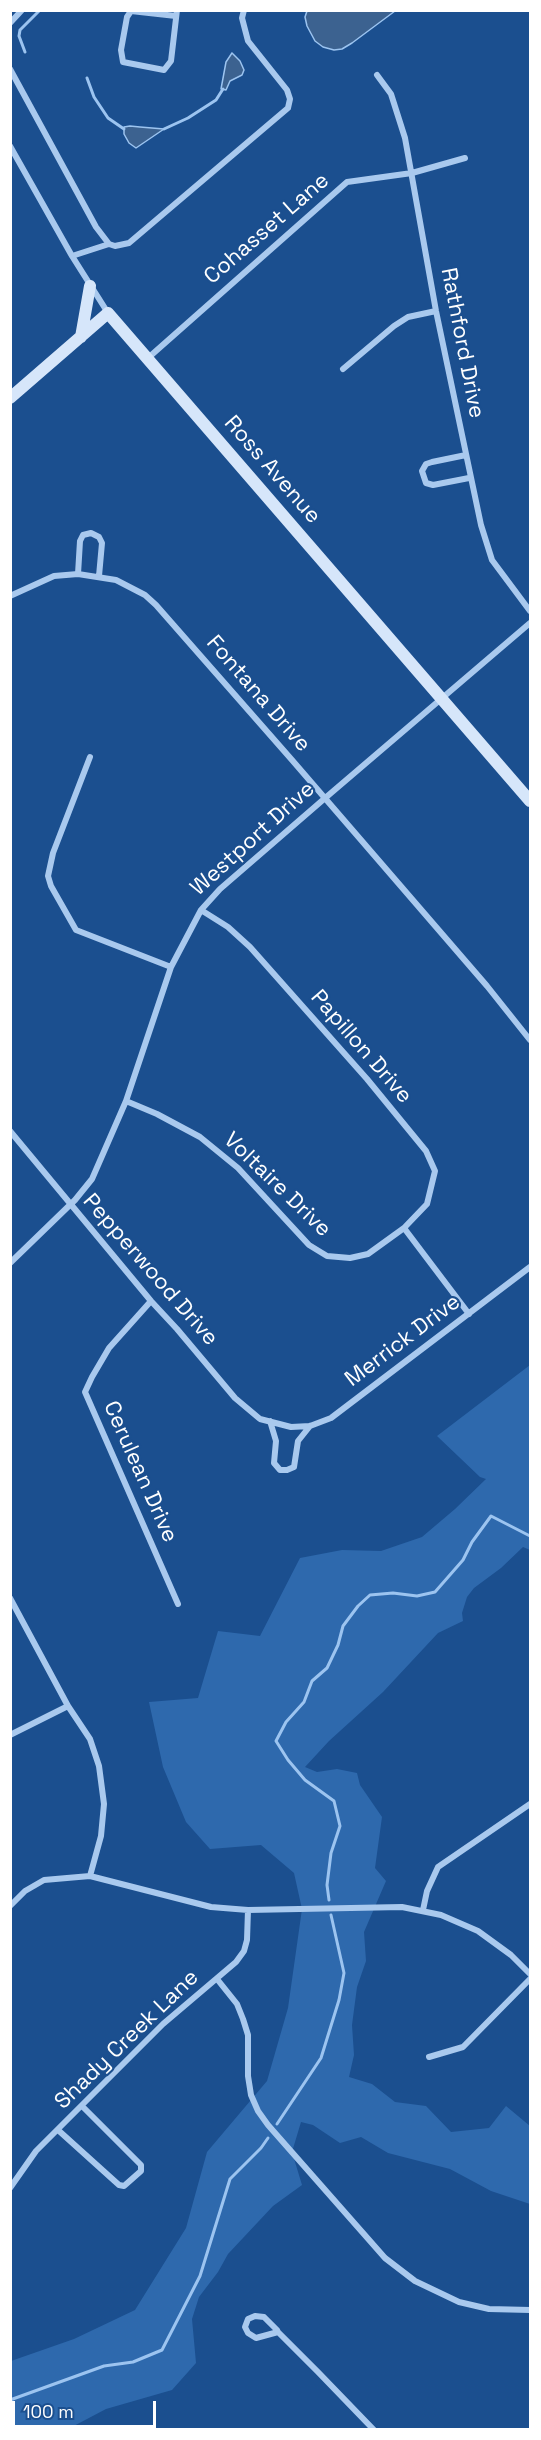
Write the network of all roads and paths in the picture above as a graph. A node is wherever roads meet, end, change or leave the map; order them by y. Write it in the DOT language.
graph roads {
  1 [pos="22,10"];
  2 [pos="244,10"];
  3 [pos="176,13"];
  4 [pos="10,23"];
  5 [pos="10,69"];
  6 [pos="377,75"];
  7 [pos="10,146"];
  8 [pos="465,158"];
  9 [pos="412,173"];
  10 [pos="109,244"];
  11 [pos="72,256"];
  12 [pos="90,286"];
  13 [pos="435,311"];
  14 [pos="108,313"];
  15 [pos="81,337"];
  16 [pos="148,358"];
  17 [pos="344,369"];
  18 [pos="10,398"];
  19 [pos="466,455"];
  20 [pos="469,478"];
  21 [pos="78,574"];
  22 [pos="99,576"];
  23 [pos="10,596"];
  24 [pos="531,611"];
  25 [pos="531,624"];
  26 [pos="442,698"];
  27 [pos="90,757"];
  28 [pos="324,799"];
  29 [pos="531,801"];
  30 [pos="201,910"];
  31 [pos="171,967"];
  32 [pos="531,1040"];
  33 [pos="126,1101"];
  34 [pos="10,1131"];
  35 [pos="69,1204"];
  36 [pos="404,1228"];
  37 [pos="10,1263"];
  38 [pos="531,1267"];
  39 [pos="151,1301"];
  40 [pos="469,1314"];
  41 [pos="270,1421"];
  42 [pos="310,1425"];
  43 [pos="291,1427"];
  44 [pos="10,1598"];
  45 [pos="178,1604"];
  46 [pos="68,1706"];
  47 [pos="10,1735"];
  48 [pos="531,1804"];
  49 [pos="90,1876"];
  50 [pos="10,1906"];
  51 [pos="248,1910"];
  52 [pos="423,1910"];
  53 [pos="531,1974"];
  54 [pos="217,1979"];
  55 [pos="531,1979"];
  56 [pos="429,2057"];
  57 [pos="82,2106"];
  58 [pos="58,2130"];
  59 [pos="10,2187"];
  60 [pos="531,2310"];
  61 [pos="278,2332"];
  62 [pos="374,2430"];
  1 -- 4 [label="street"];
  2 -- 10 [label="street"];
  3 -- 3 [label="street"];
  5 -- 10 [label="street"];
  6 -- 9 [label="street, Rathford Drive"];
  7 -- 11 [label="street, Ross Avenue"];
  8 -- 9 [label="street, Cohasset Lane"];
  9 -- 13 [label="street, Rathford Drive"];
  9 -- 16 [label="street, Cohasset Lane"];
  10 -- 11 [label="street"];
  11 -- 12 [label="street, Ross Avenue"];
  12 -- 14 [label="street, Ross Avenue"];
  12 -- 15 [label="street"];
  13 -- 17 [label="street"];
  13 -- 19 [label="street, Rathford Drive"];
  14 -- 15 [label="street"];
  14 -- 16 [label="street, Ross Avenue"];
  15 -- 18 [label="street"];
  16 -- 26 [label="street, Ross Avenue"];
  19 -- 20 [label="street, Rathford Drive"];
  19 -- 20 [label="street"];
  20 -- 24 [label="street, Rathford Drive"];
  21 -- 22 [label="street"];
  21 -- 22 [label="street"];
  21 -- 23 [label="street"];
  22 -- 28 [label="street, Fontana Drive"];
  25 -- 26 [label="street, Westport Drive"];
  26 -- 28 [label="street, Westport Drive"];
  26 -- 29 [label="street, Ross Avenue"];
  27 -- 31 [label="street"];
  28 -- 30 [label="street, Westport Drive"];
  28 -- 32 [label="street, Fontana Drive"];
  30 -- 31 [label="street, Westport Drive"];
  30 -- 36 [label="street, Papillon Drive"];
  31 -- 33 [label="street, Westport Drive"];
  33 -- 35 [label="street, Westport Drive"];
  33 -- 36 [label="street, Voltaire Drive"];
  34 -- 35 [label="street, Pepperwood Drive"];
  35 -- 37 [label="street, Westport Drive"];
  35 -- 39 [label="street, Pepperwood Drive"];
  36 -- 40 [label="street"];
  38 -- 40 [label="street, Merrick Drive"];
  39 -- 41 [label="street, Pepperwood Drive"];
  39 -- 45 [label="street, Cerulean Drive"];
  40 -- 42 [label="street, Merrick Drive"];
  41 -- 42 [label="street"];
  41 -- 43 [label="street, Pepperwood Drive"];
  42 -- 43 [label="street, Merrick Drive"];
  44 -- 46 [label="street"];
  46 -- 47 [label="street"];
  46 -- 49 [label="street"];
  48 -- 52 [label="street"];
  49 -- 50 [label="street"];
  49 -- 51 [label="street"];
  51 -- 52 [label="street"];
  51 -- 54 [label="street, Shady Creek Lane"];
  52 -- 53 [label="street"];
  54 -- 57 [label="street, Shady Creek Lane"];
  54 -- 60 [label="street"];
  55 -- 56 [label="street"];
  57 -- 58 [label="street, Shady Creek Lane"];
  57 -- 58 [label="street"];
  58 -- 59 [label="street, Shady Creek Lane"];
  61 -- 61 [label="street"];
  61 -- 62 [label="street"];
}
